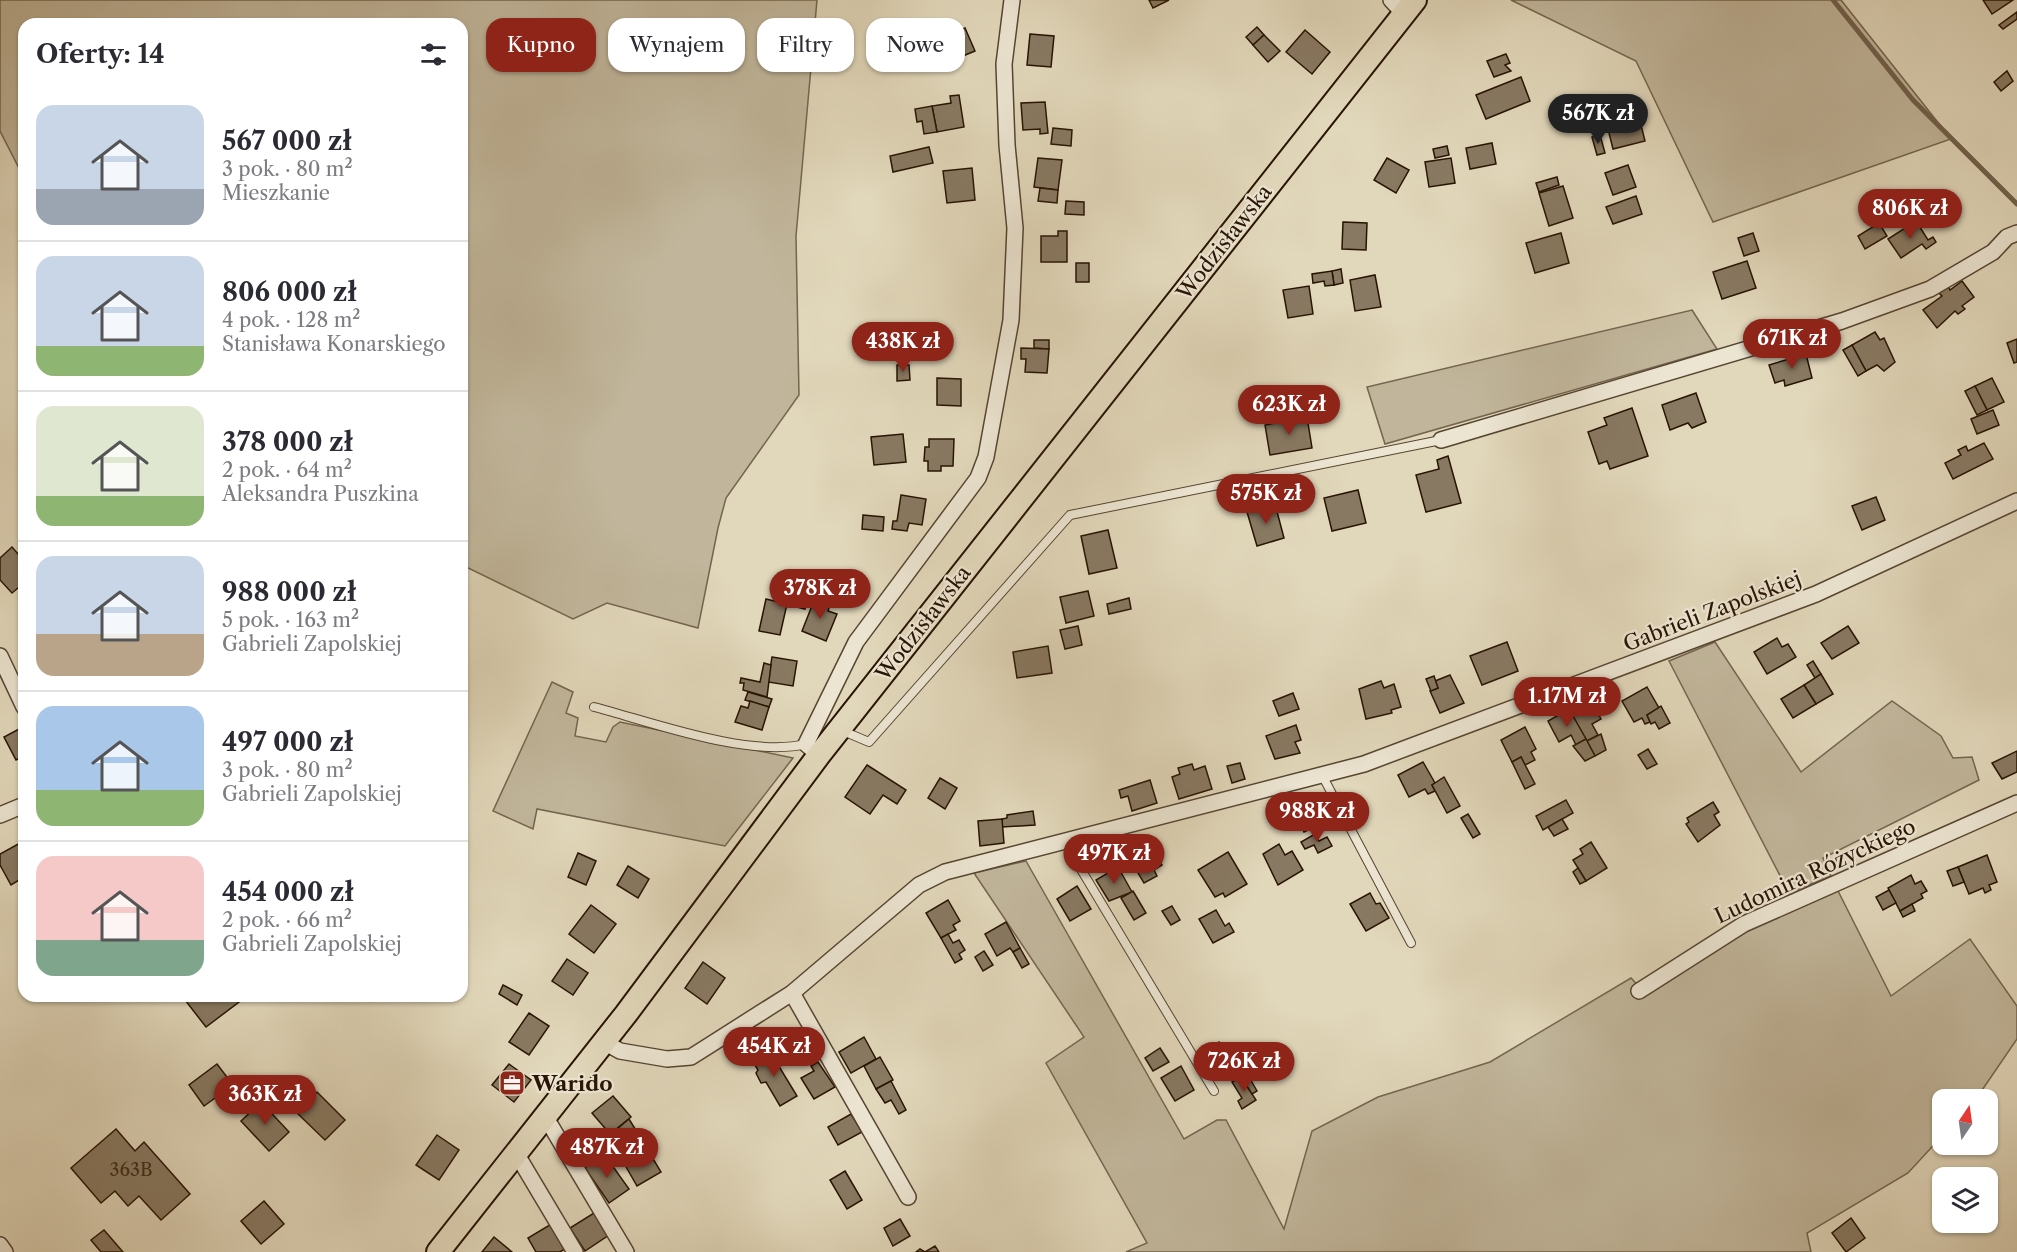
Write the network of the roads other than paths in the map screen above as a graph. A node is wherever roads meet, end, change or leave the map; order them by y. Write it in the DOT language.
graph roads {
  1 [pos="1012,0"];
  2 [pos="1404,5"];
  3 [pos="2017,233"];
  4 [pos="1441,440"];
  5 [pos="2017,501"];
  6 [pos="0,657"];
  7 [pos="18,695"];
  8 [pos="594,707"];
  9 [pos="839,729"];
  10 [pos="813,749"];
  11 [pos="1322,775"];
  12 [pos="2017,803"];
  13 [pos="18,808"];
  14 [pos="0,815"];
  15 [pos="1064,841"];
  16 [pos="1412,943"];
  17 [pos="1639,992"];
  18 [pos="792,993"];
  19 [pos="604,1042"];
  20 [pos="1214,1091"];
  21 [pos="545,1116"];
  22 [pos="516,1153"];
  23 [pos="908,1197"];
  24 [pos="0,1245"];
  25 [pos="5,1252"];
  26 [pos="438,1252"];
  27 [pos="575,1252"];
  28 [pos="626,1252"];
  1 -- 10 [label="street"];
  2 -- 9 [label="main road, Wodzisławska"];
  3 -- 4 [label="street"];
  4 -- 9 [label="lane"];
  5 -- 11 [label="street, Gabrieli Zapolskiej"];
  6 -- 7 [label="street"];
  8 -- 10 [label="lane"];
  9 -- 10 [label="main road, Wodzisławska"];
  10 -- 19 [label="main road, Wodzisławska"];
  11 -- 15 [label="street, Gabrieli Zapolskiej"];
  11 -- 16 [label="lane"];
  12 -- 17 [label="street, Ludomira Różyckiego"];
  13 -- 14 [label="street"];
  15 -- 18 [label="street, Gabrieli Zapolskiej"];
  15 -- 20 [label="lane"];
  18 -- 19 [label="street, Gabrieli Zapolskiej"];
  18 -- 23 [label="street"];
  19 -- 21 [label="main road, Wodzisławska"];
  21 -- 22 [label="main road, Wodzisławska"];
  21 -- 28 [label="street"];
  22 -- 26 [label="main road, Wodzisławska"];
  22 -- 27 [label="street"];
  24 -- 25 [label="street"];
}
